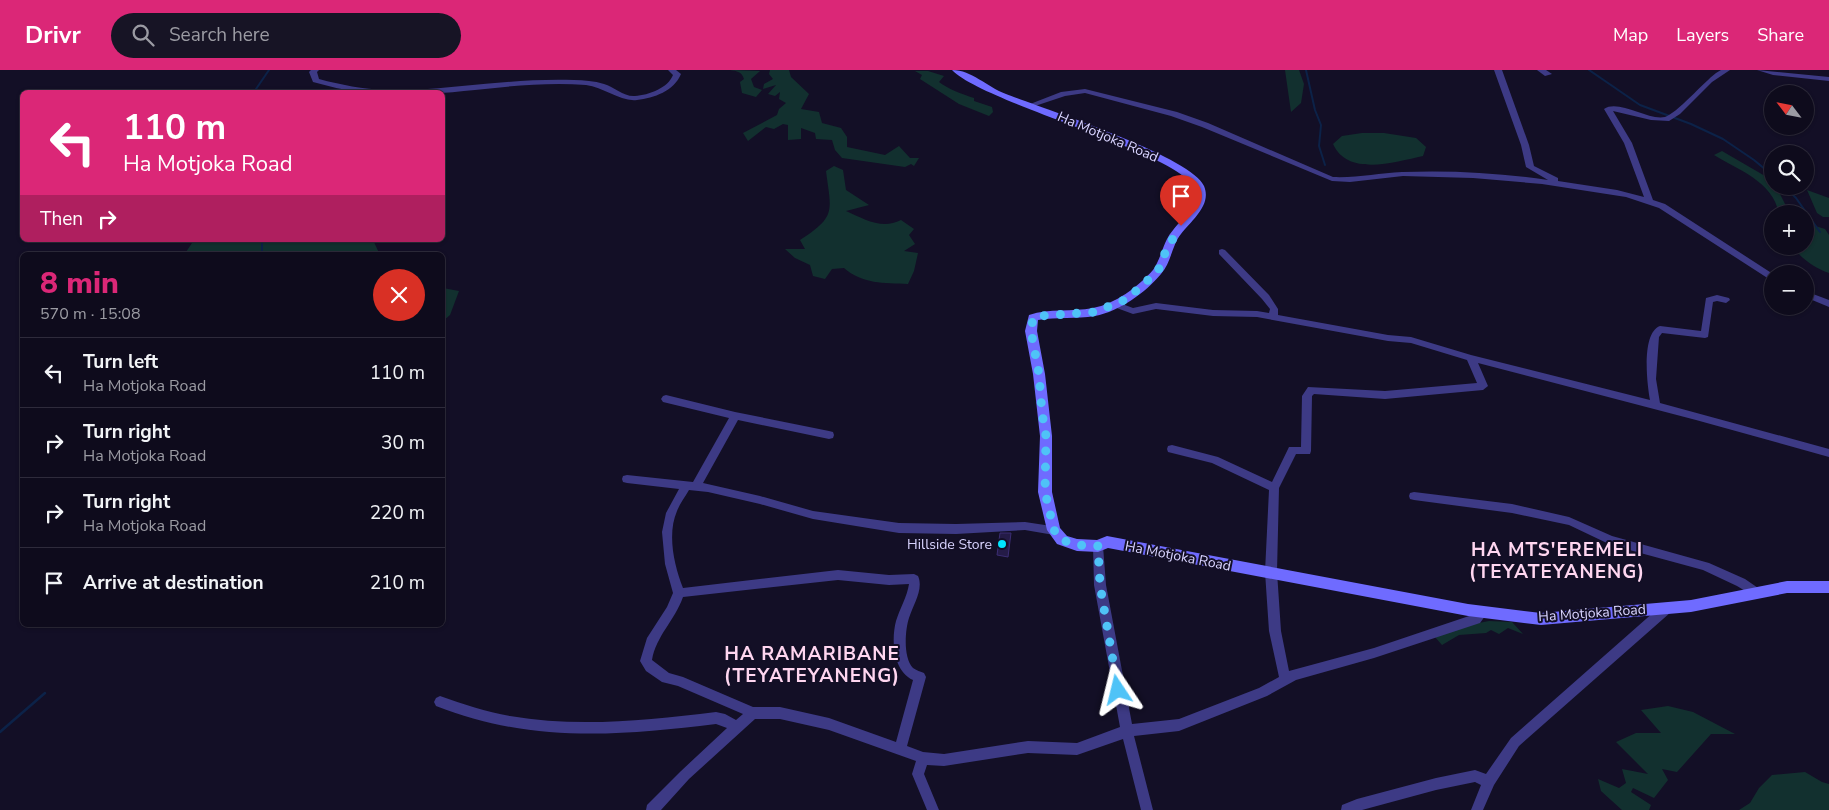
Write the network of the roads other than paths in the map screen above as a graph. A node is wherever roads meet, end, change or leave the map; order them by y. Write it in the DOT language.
graph roads {
  1 [pos="315,70"];
  2 [pos="672,70"];
  3 [pos="956,70"];
  4 [pos="1498,70"];
  5 [pos="1726,70"];
  6 [pos="1761,70"];
  7 [pos="1829,79"];
  8 [pos="356,90"];
  9 [pos="440,90"];
  10 [pos="1029,106"];
  11 [pos="1558,182"];
  12 [pos="1649,200"];
  13 [pos="1222,252"];
  14 [pos="1764,272"];
  15 [pos="1814,298"];
  16 [pos="1726,300"];
  17 [pos="1829,304"];
  18 [pos="1116,305"];
  19 [pos="1273,317"];
  20 [pos="1471,358"];
  21 [pos="666,399"];
  22 [pos="1656,406"];
  23 [pos="735,416"];
  24 [pos="829,435"];
  25 [pos="1172,449"];
  26 [pos="1829,453"];
  27 [pos="627,479"];
  28 [pos="691,486"];
  29 [pos="1274,488"];
  30 [pos="1414,496"];
  31 [pos="1054,530"];
  32 [pos="1098,546"];
  33 [pos="1271,572"];
  34 [pos="1829,587"];
  35 [pos="679,593"];
  36 [pos="1757,593"];
  37 [pos="1667,607"];
  38 [pos="1482,612"];
  39 [pos="1285,679"];
  40 [pos="440,702"];
  41 [pos="753,713"];
  42 [pos="738,728"];
  43 [pos="1127,731"];
  44 [pos="900,749"];
  45 [pos="923,758"];
  46 [pos="1489,781"];
  47 [pos="652,810"];
  48 [pos="933,810"];
  49 [pos="1147,810"];
  50 [pos="1347,810"];
  51 [pos="1477,810"];
  1 -- 8 [label="street"];
  2 -- 9 [label="street"];
  3 -- 10 [label="street, Ha Motjoka Road"];
  4 -- 11 [label="street"];
  5 -- 12 [label="street"];
  6 -- 7 [label="street"];
  10 -- 11 [label="street"];
  10 -- 18 [label="street, Ha Motjoka Road"];
  11 -- 12 [label="street"];
  12 -- 14 [label="street"];
  13 -- 19 [label="street"];
  15 -- 17 [label="street"];
  16 -- 22 [label="street"];
  18 -- 19 [label="street"];
  18 -- 31 [label="street, Ha Motjoka Road"];
  19 -- 20 [label="street"];
  20 -- 22 [label="street"];
  20 -- 29 [label="street"];
  21 -- 23 [label="street"];
  22 -- 26 [label="street"];
  23 -- 24 [label="street"];
  23 -- 28 [label="street"];
  25 -- 29 [label="street"];
  27 -- 28 [label="street"];
  28 -- 31 [label="street"];
  28 -- 35 [label="street"];
  29 -- 33 [label="street"];
  30 -- 36 [label="street"];
  31 -- 32 [label="street, Ha Motjoka Road"];
  32 -- 33 [label="street, Ha Motjoka Road"];
  32 -- 43 [label="street"];
  33 -- 38 [label="street, Ha Motjoka Road"];
  33 -- 39 [label="street"];
  34 -- 36 [label="street, Ha Motjoka Road"];
  35 -- 41 [label="street"];
  35 -- 44 [label="street"];
  36 -- 37 [label="street, Ha Motjoka Road"];
  37 -- 38 [label="street, Ha Motjoka Road"];
  37 -- 46 [label="street"];
  38 -- 39 [label="street"];
  39 -- 43 [label="street"];
  40 -- 42 [label="street"];
  41 -- 42 [label="street"];
  41 -- 44 [label="street"];
  42 -- 47 [label="street"];
  43 -- 45 [label="street"];
  43 -- 49 [label="street"];
  44 -- 45 [label="street"];
  45 -- 48 [label="street"];
  46 -- 50 [label="street"];
  46 -- 51 [label="street"];
}
